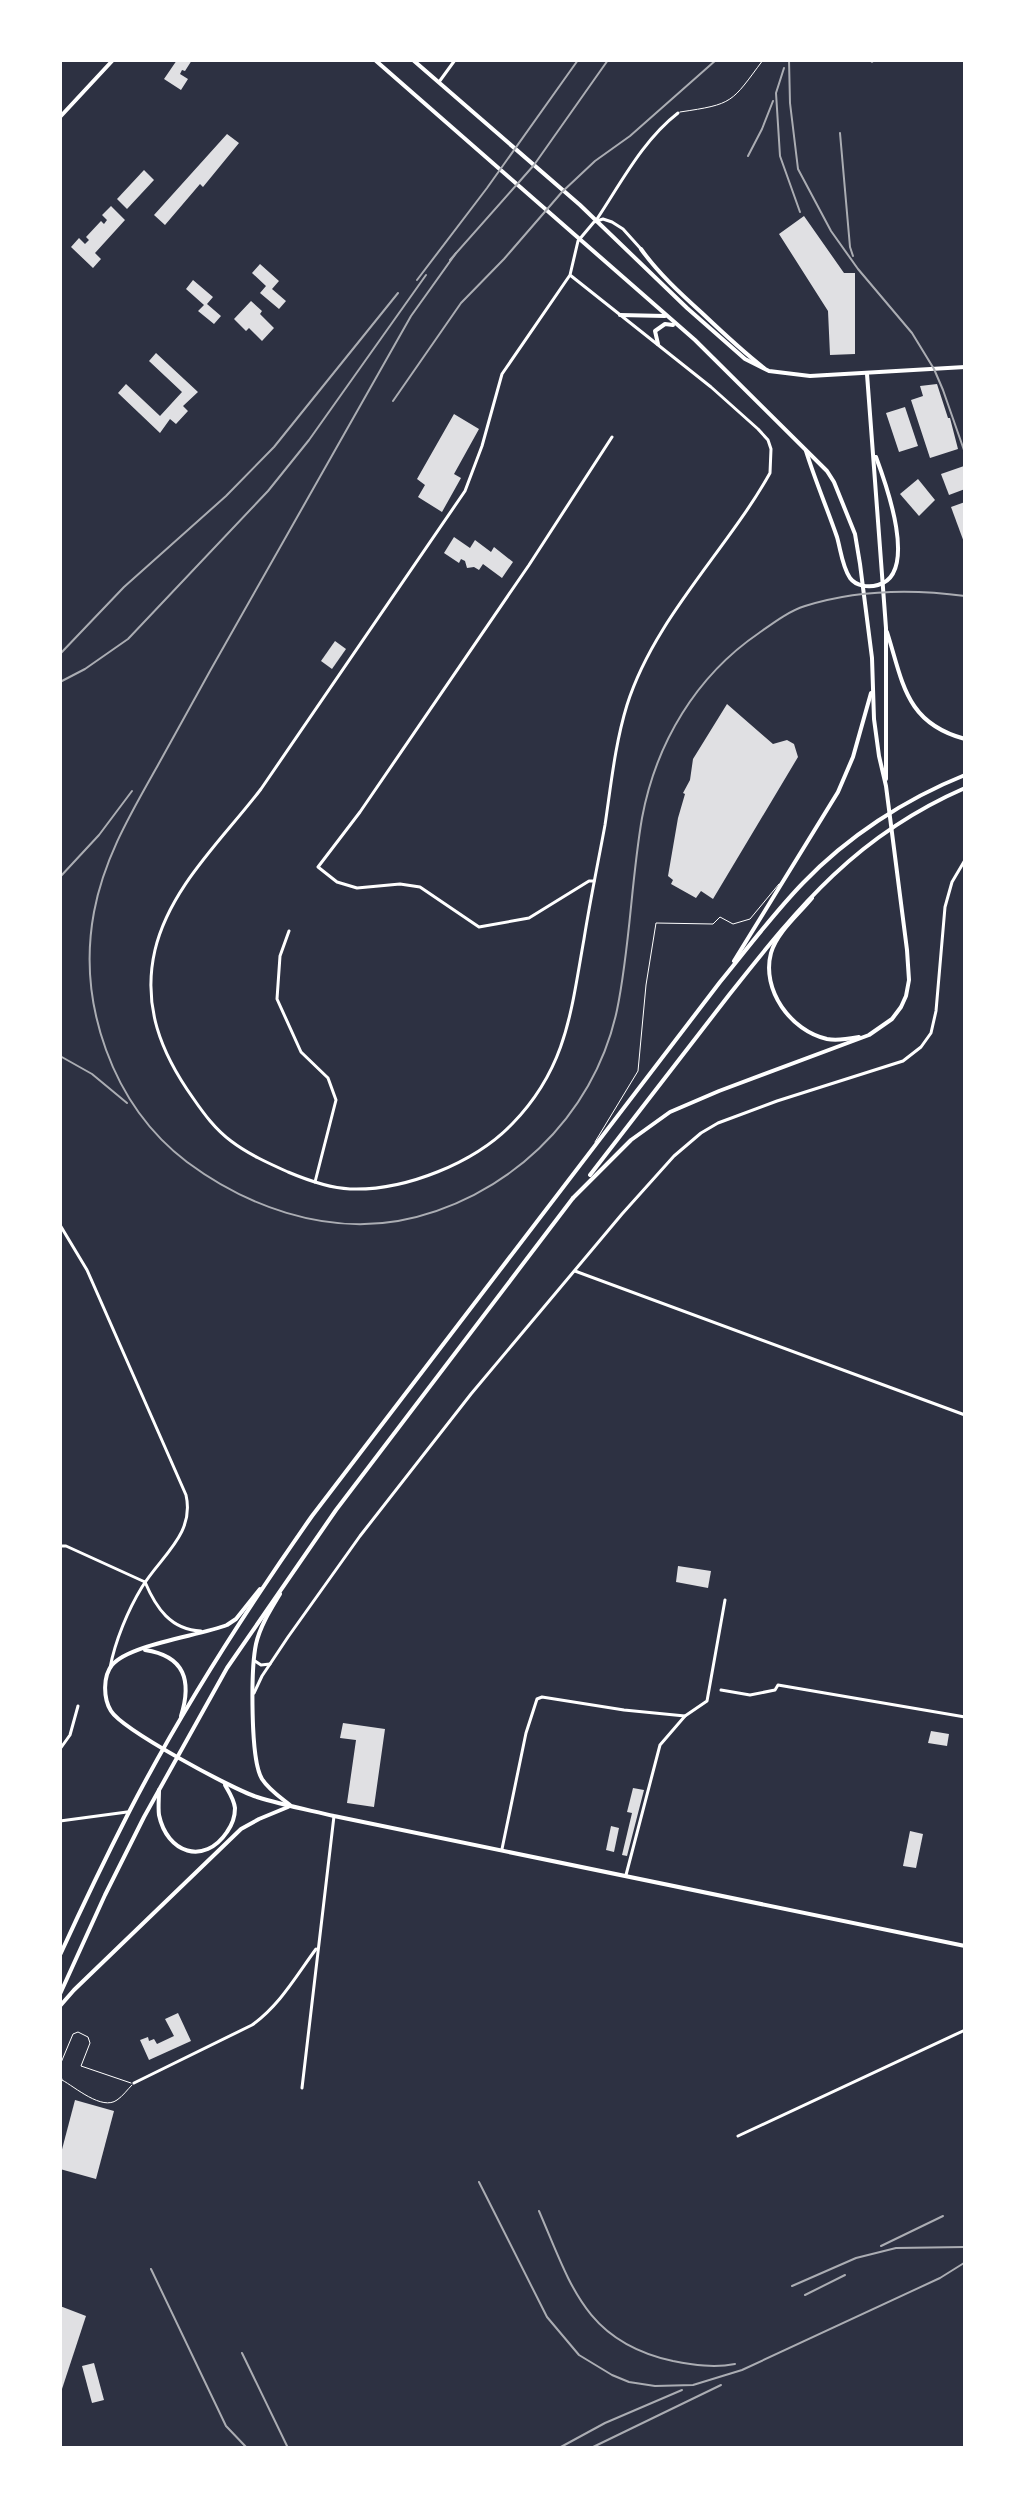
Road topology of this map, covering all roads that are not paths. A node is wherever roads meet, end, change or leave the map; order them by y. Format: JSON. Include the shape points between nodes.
{"nodes":[{"id":1,"x":375,"y":60,"type":"edge"},
{"id":2,"x":413,"y":60,"type":"edge"},
{"id":3,"x":455,"y":60,"type":"edge"},
{"id":4,"x":763,"y":60,"type":"edge"},
{"id":5,"x":111,"y":61,"type":"edge"},
{"id":6,"x":439,"y":82,"type":"dead end"},
{"id":7,"x":678,"y":113,"type":"joint"},
{"id":8,"x":60,"y":117,"type":"edge"},
{"id":9,"x":594,"y":222,"type":"junction"},
{"id":10,"x":641,"y":249,"type":"joint"},
{"id":11,"x":570,"y":275,"type":"junction"},
{"id":12,"x":620,"y":315,"type":"junction"},
{"id":13,"x":665,"y":316,"type":"junction"},
{"id":14,"x":677,"y":326,"type":"junction"},
{"id":15,"x":658,"y":344,"type":"junction"},
{"id":16,"x":965,"y":367,"type":"edge"},
{"id":17,"x":769,"y":371,"type":"junction"},
{"id":18,"x":867,"y":374,"type":"junction"},
{"id":19,"x":612,"y":437,"type":"dead end"},
{"id":20,"x":805,"y":449,"type":"junction"},
{"id":21,"x":873,"y":451,"type":"junction"},
{"id":22,"x":886,"y":628,"type":"junction"},
{"id":23,"x":873,"y":687,"type":"junction"},
{"id":24,"x":965,"y":739,"type":"edge"},
{"id":25,"x":965,"y":775,"type":"edge"},
{"id":26,"x":886,"y":786,"type":"junction"},
{"id":27,"x":965,"y":788,"type":"edge"},
{"id":28,"x":806,"y":845,"type":"junction"},
{"id":29,"x":965,"y":860,"type":"edge"},
{"id":30,"x":828,"y":879,"type":"junction"},
{"id":31,"x":594,"y":881,"type":"junction"},
{"id":32,"x":289,"y":931,"type":"dead end"},
{"id":33,"x":720,"y":982,"type":"junction"},
{"id":34,"x":869,"y":1035,"type":"junction"},
{"id":35,"x":584,"y":1161,"type":"junction"},
{"id":36,"x":315,"y":1182,"type":"junction"},
{"id":37,"x":573,"y":1198,"type":"junction"},
{"id":38,"x":60,"y":1225,"type":"edge"},
{"id":39,"x":575,"y":1271,"type":"junction"},
{"id":40,"x":965,"y":1415,"type":"edge"},
{"id":41,"x":60,"y":1546,"type":"edge"},
{"id":42,"x":294,"y":1569,"type":"junction"},
{"id":43,"x":145,"y":1582,"type":"junction"},
{"id":44,"x":264,"y":1584,"type":"junction"},
{"id":45,"x":725,"y":1600,"type":"dead end"},
{"id":46,"x":208,"y":1631,"type":"junction"},
{"id":47,"x":139,"y":1650,"type":"junction"},
{"id":48,"x":254,"y":1660,"type":"junction"},
{"id":49,"x":270,"y":1664,"type":"junction"},
{"id":50,"x":110,"y":1668,"type":"junction"},
{"id":51,"x":721,"y":1690,"type":"dead end"},
{"id":52,"x":254,"y":1693,"type":"junction"},
{"id":53,"x":78,"y":1706,"type":"dead end"},
{"id":54,"x":685,"y":1716,"type":"junction"},
{"id":55,"x":965,"y":1717,"type":"edge"},
{"id":56,"x":171,"y":1737,"type":"junction"},
{"id":57,"x":60,"y":1749,"type":"edge"},
{"id":58,"x":224,"y":1783,"type":"junction"},
{"id":59,"x":159,"y":1788,"type":"junction"},
{"id":60,"x":292,"y":1806,"type":"junction"},
{"id":61,"x":130,"y":1811,"type":"junction"},
{"id":62,"x":334,"y":1816,"type":"junction"},
{"id":63,"x":62,"y":1821,"type":"edge"},
{"id":64,"x":502,"y":1849,"type":"junction"},
{"id":65,"x":626,"y":1875,"type":"junction"},
{"id":66,"x":965,"y":1946,"type":"edge"},
{"id":67,"x":317,"y":1949,"type":"junction"},
{"id":68,"x":60,"y":1955,"type":"edge"},
{"id":69,"x":60,"y":1994,"type":"edge"},
{"id":70,"x":60,"y":2006,"type":"edge"},
{"id":71,"x":965,"y":2030,"type":"edge"},
{"id":72,"x":60,"y":2065,"type":"edge"},
{"id":73,"x":60,"y":2071,"type":"edge"},
{"id":74,"x":134,"y":2083,"type":"junction"},
{"id":75,"x":302,"y":2088,"type":"dead end"},
{"id":76,"x":738,"y":2136,"type":"dead end"}],
"edges":[{"from":1,"to":13,"type":"main road"},
{"from":2,"to":17,"type":"main road","via":[[745,359]]},
{"from":3,"to":6,"type":"street"},
{"from":4,"to":7,"type":"lane","via":[[735,98]]},
{"from":5,"to":8,"type":"main road"},
{"from":7,"to":9,"type":"street","via":[[660,127]]},
{"from":9,"to":10,"type":"street","via":[[603,219],[623,229]]},
{"from":9,"to":11,"type":"street","via":[[578,241]]},
{"from":10,"to":17,"type":"main road","via":[[686,299]]},
{"from":11,"to":12,"type":"street"},
{"from":11,"to":36,"type":"street","via":[[502,374],[473,474],[456,507],[261,789],[186,884],[156,947],[153,1018],[182,1084],[230,1140],[263,1161]]},
{"from":12,"to":13,"type":"main road"},
{"from":12,"to":15,"type":"street"},
{"from":13,"to":14,"type":"main road"},
{"from":14,"to":15,"type":"main road","via":[[659,327]]},
{"from":14,"to":20,"type":"main road"},
{"from":15,"to":31,"type":"street","via":[[763,434],[772,467],[638,677],[616,755]]},
{"from":16,"to":18,"type":"main road"},
{"from":17,"to":18,"type":"main road"},
{"from":18,"to":21,"type":"main road"},
{"from":19,"to":31,"type":"street","via":[[318,867],[337,882],[357,888],[420,887],[479,927],[529,918]]},
{"from":20,"to":21,"type":"main road","via":[[850,579],[868,586],[893,577],[898,560],[890,504]]},
{"from":20,"to":23,"type":"main road","via":[[827,471],[855,534]]},
{"from":21,"to":22,"type":"main road"},
{"from":22,"to":24,"type":"main road","via":[[901,684],[913,703],[927,721]]},
{"from":22,"to":26,"type":"main road"},
{"from":23,"to":26,"type":"main road"},
{"from":23,"to":28,"type":"main road","via":[[849,770]]},
{"from":25,"to":33,"type":"main road","via":[[843,847],[778,910]]},
{"from":26,"to":34,"type":"main road","via":[[908,987],[892,1019]]},
{"from":27,"to":30,"type":"main road","via":[[924,807]]},
{"from":28,"to":33,"type":"main road"},
{"from":28,"to":35,"type":"lane","via":[[750,919],[656,923],[638,1071]]},
{"from":29,"to":39,"type":"street","via":[[945,907],[936,1011],[921,1047],[903,1061],[739,1115],[701,1133],[666,1165]]},
{"from":30,"to":34,"type":"main road","via":[[774,944],[771,985],[803,1029],[836,1040]]},
{"from":30,"to":37,"type":"main road","via":[[770,943]]},
{"from":31,"to":36,"type":"street","via":[[568,1028],[548,1080],[511,1125],[475,1152],[406,1182],[347,1189]]},
{"from":32,"to":36,"type":"street","via":[[280,956],[277,999],[301,1052],[328,1078],[336,1100]]},
{"from":33,"to":35,"type":"main road"},
{"from":34,"to":37,"type":"main road","via":[[670,1112],[631,1140]]},
{"from":35,"to":44,"type":"main road"},
{"from":37,"to":42,"type":"main road"},
{"from":38,"to":43,"type":"street","via":[[87,1270],[186,1495],[185,1528]]},
{"from":39,"to":40,"type":"street"},
{"from":39,"to":49,"type":"street","via":[[360,1536]]},
{"from":41,"to":43,"type":"street"},
{"from":42,"to":48,"type":"main road","via":[[263,1624]]},
{"from":42,"to":59,"type":"main road","via":[[227,1668]]},
{"from":43,"to":46,"type":"street","via":[[172,1623]]},
{"from":43,"to":50,"type":"street"},
{"from":44,"to":46,"type":"main road","via":[[236,1619]]},
{"from":44,"to":56,"type":"main road"},
{"from":45,"to":54,"type":"street","via":[[707,1701]]},
{"from":46,"to":47,"type":"main road"},
{"from":47,"to":50,"type":"main road","via":[[123,1655]]},
{"from":47,"to":56,"type":"main road","via":[[168,1656],[184,1674],[184,1705]]},
{"from":48,"to":49,"type":"street"},
{"from":48,"to":52,"type":"main road"},
{"from":49,"to":52,"type":"street"},
{"from":50,"to":58,"type":"main road","via":[[105,1684],[116,1717]]},
{"from":51,"to":55,"type":"street","via":[[750,1695],[778,1685]]},
{"from":52,"to":60,"type":"main road","via":[[256,1766],[269,1788]]},
{"from":53,"to":57,"type":"street"},
{"from":54,"to":64,"type":"street","via":[[537,1699]]},
{"from":54,"to":65,"type":"street","via":[[660,1745]]},
{"from":56,"to":61,"type":"main road"},
{"from":58,"to":59,"type":"main road","via":[[235,1806],[233,1819],[221,1840],[197,1852],[178,1846],[167,1835],[159,1814]]},
{"from":58,"to":60,"type":"main road"},
{"from":59,"to":69,"type":"main road"},
{"from":60,"to":62,"type":"main road"},
{"from":60,"to":70,"type":"main road","via":[[241,1829]]},
{"from":61,"to":63,"type":"street"},
{"from":61,"to":68,"type":"main road"},
{"from":62,"to":64,"type":"main road"},
{"from":62,"to":67,"type":"street"},
{"from":64,"to":65,"type":"main road"},
{"from":65,"to":66,"type":"main road"},
{"from":67,"to":74,"type":"street","via":[[266,2015]]},
{"from":67,"to":75,"type":"street"},
{"from":71,"to":76,"type":"street"},
{"from":72,"to":74,"type":"lane","via":[[78,2032],[90,2043],[81,2066]]},
{"from":73,"to":74,"type":"lane","via":[[62,2080],[83,2095],[108,2103]]}]}
